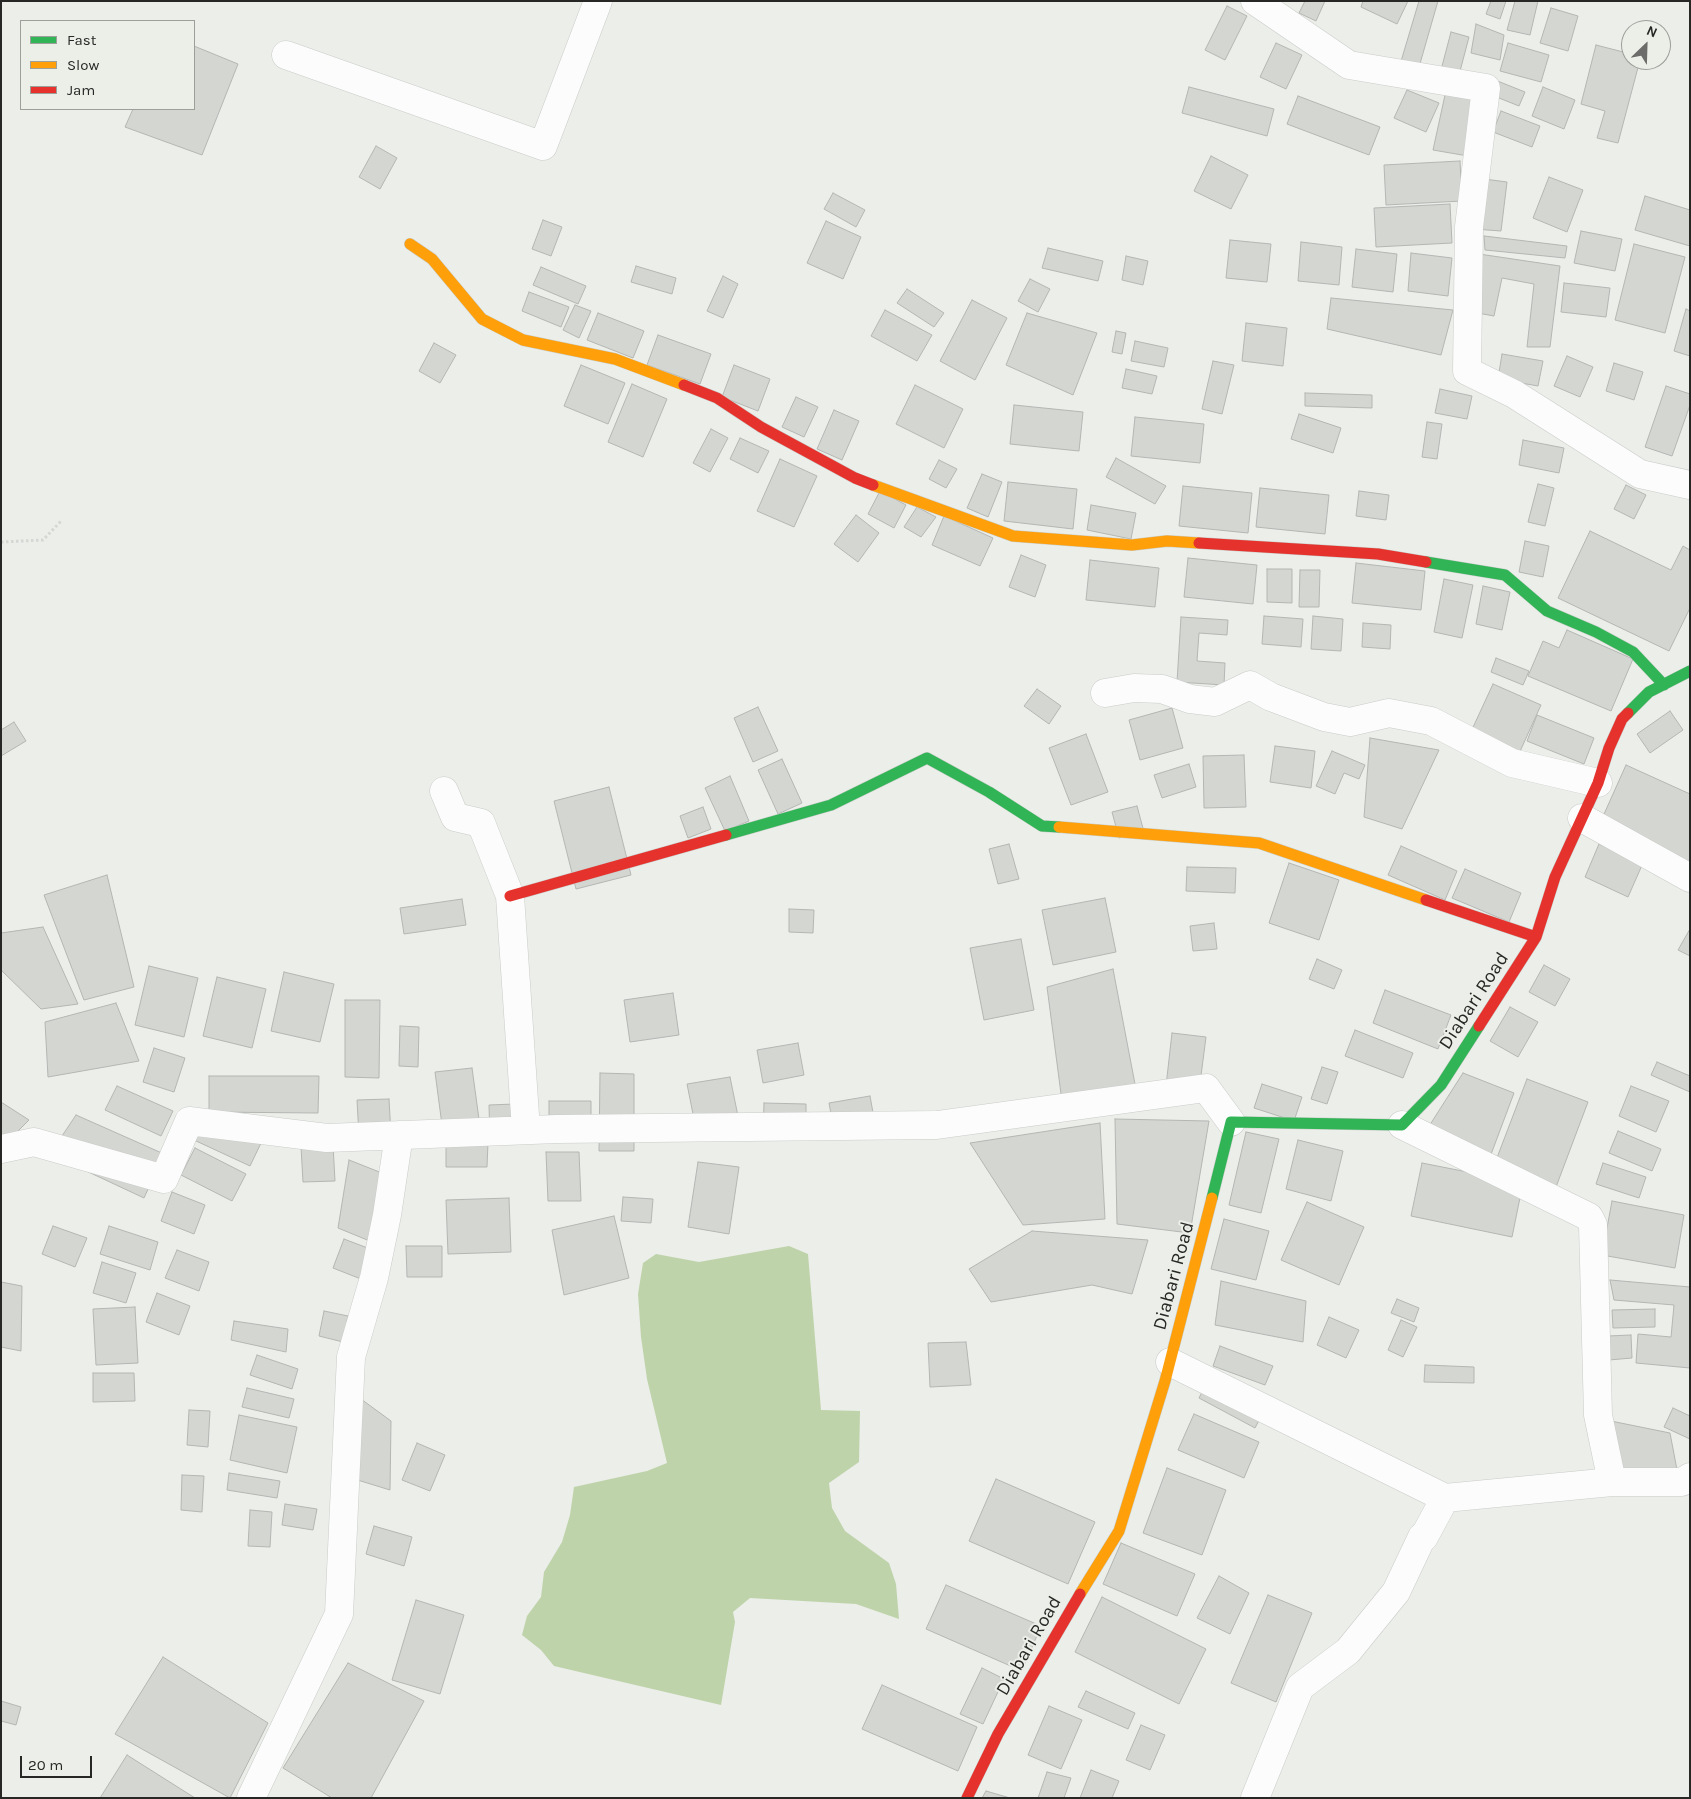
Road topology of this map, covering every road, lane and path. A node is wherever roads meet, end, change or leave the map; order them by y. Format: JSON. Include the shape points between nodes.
{"nodes":[{"id":1,"x":598,"y":1,"type":"edge"},
{"id":2,"x":1255,"y":1,"type":"edge"},
{"id":3,"x":286,"y":55,"type":"dead end"},
{"id":4,"x":410,"y":244,"type":"dead end"},
{"id":5,"x":1690,"y":485,"type":"edge"},
{"id":6,"x":62,"y":520,"type":"dead end"},
{"id":7,"x":1,"y":542,"type":"edge"},
{"id":8,"x":1690,"y":671,"type":"edge"},
{"id":9,"x":1664,"y":685,"type":"junction"},
{"id":10,"x":1105,"y":693,"type":"dead end"},
{"id":11,"x":1598,"y":783,"type":"junction"},
{"id":12,"x":444,"y":791,"type":"dead end"},
{"id":13,"x":1582,"y":818,"type":"junction"},
{"id":14,"x":1690,"y":878,"type":"edge"},
{"id":15,"x":510,"y":896,"type":"junction"},
{"id":16,"x":1536,"y":936,"type":"junction"},
{"id":17,"x":1231,"y":1122,"type":"junction"},
{"id":18,"x":1402,"y":1125,"type":"junction"},
{"id":19,"x":526,"y":1130,"type":"junction"},
{"id":20,"x":398,"y":1135,"type":"junction"},
{"id":21,"x":1,"y":1149,"type":"edge"},
{"id":22,"x":1170,"y":1362,"type":"junction"},
{"id":23,"x":1690,"y":1477,"type":"edge"},
{"id":24,"x":1612,"y":1482,"type":"junction"},
{"id":25,"x":1445,"y":1498,"type":"junction"},
{"id":26,"x":251,"y":1798,"type":"edge"},
{"id":27,"x":967,"y":1798,"type":"edge"},
{"id":28,"x":1255,"y":1798,"type":"edge"}],
"edges":[{"from":1,"to":3,"type":"street","via":[[543,146]]},
{"from":2,"to":5,"type":"street","via":[[1349,65],[1486,88],[1470,228],[1467,371],[1514,394],[1640,474]]},
{"from":4,"to":9,"type":"street","via":[[432,259],[482,319],[523,340],[616,359],[717,398],[761,427],[855,478],[1013,536],[1132,544],[1167,541],[1378,554],[1505,574],[1547,611],[1633,652]]},
{"from":6,"to":7,"type":"path","via":[[43,540]]},
{"from":8,"to":9,"type":"street","name":"Diabari Road"},
{"from":9,"to":11,"type":"street","name":"Diabari Road","via":[[1649,692],[1622,719]]},
{"from":10,"to":11,"type":"street","via":[[1134,688],[1162,690],[1190,699],[1215,702],[1250,685],[1271,697],[1333,719],[1350,722],[1389,713],[1431,722],[1512,763]]},
{"from":11,"to":13,"type":"street","name":"Diabari Road"},
{"from":12,"to":15,"type":"street","via":[[456,817],[481,823]]},
{"from":13,"to":14,"type":"street"},
{"from":13,"to":16,"type":"street","name":"Diabari Road","via":[[1555,877]]},
{"from":15,"to":16,"type":"street","via":[[831,805],[927,758],[1042,826],[1259,843]]},
{"from":15,"to":19,"type":"street"},
{"from":16,"to":18,"type":"street","name":"Diabari Road","via":[[1441,1085]]},
{"from":17,"to":18,"type":"street"},
{"from":17,"to":19,"type":"street","via":[[1206,1088],[936,1125]]},
{"from":17,"to":22,"type":"street","name":"Diabari Road"},
{"from":18,"to":24,"type":"street","via":[[1590,1217],[1593,1226],[1598,1415]]},
{"from":19,"to":20,"type":"street"},
{"from":20,"to":21,"type":"street","via":[[327,1138],[189,1121],[164,1178],[34,1142]]},
{"from":20,"to":26,"type":"street","via":[[374,1278],[351,1357],[339,1614]]},
{"from":22,"to":25,"type":"street"},
{"from":22,"to":27,"type":"street","name":"Diabari Road","via":[[1120,1532],[1059,1627],[998,1734]]},
{"from":23,"to":24,"type":"street","via":[[1682,1482]]},
{"from":24,"to":25,"type":"street"},
{"from":25,"to":28,"type":"street","via":[[1396,1592],[1348,1651],[1300,1687]]}]}
